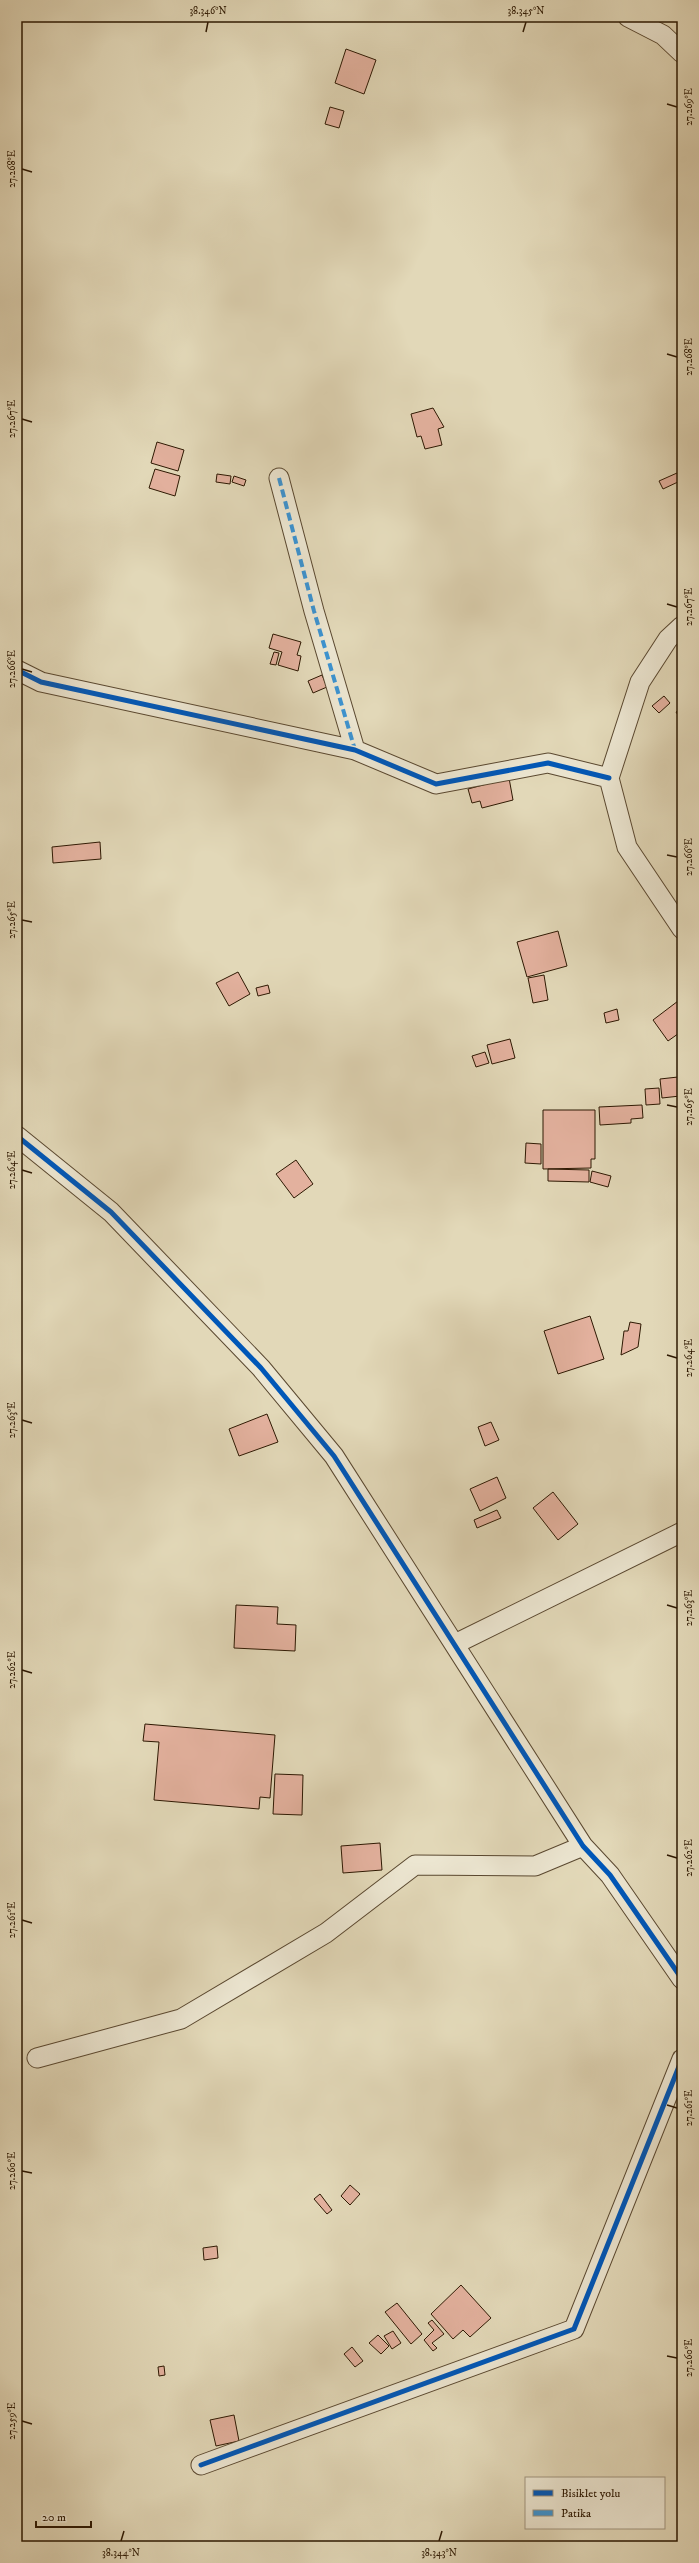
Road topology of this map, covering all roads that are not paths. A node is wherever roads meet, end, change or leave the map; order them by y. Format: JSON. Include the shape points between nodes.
{"nodes":[{"id":1,"x":628,"y":17,"type":"edge"},
{"id":2,"x":682,"y":53,"type":"edge"},
{"id":3,"x":280,"y":478,"type":"dead end"},
{"id":4,"x":682,"y":626,"type":"edge"},
{"id":5,"x":17,"y":670,"type":"edge"},
{"id":6,"x":355,"y":750,"type":"junction"},
{"id":7,"x":609,"y":778,"type":"junction"},
{"id":8,"x":682,"y":929,"type":"edge"},
{"id":9,"x":17,"y":1136,"type":"edge"},
{"id":10,"x":682,"y":1532,"type":"edge"},
{"id":11,"x":455,"y":1644,"type":"junction"},
{"id":12,"x":583,"y":1846,"type":"junction"},
{"id":13,"x":682,"y":1979,"type":"edge"},
{"id":14,"x":37,"y":2058,"type":"dead end"},
{"id":15,"x":682,"y":2059,"type":"edge"},
{"id":16,"x":202,"y":2465,"type":"dead end"}],
"edges":[{"from":1,"to":2,"type":"street","via":[[662,35]]},
{"from":3,"to":6,"type":"street","via":[[314,611]]},
{"from":4,"to":7,"type":"street","via":[[668,639],[640,682]]},
{"from":5,"to":6,"type":"street","via":[[41,682]]},
{"from":6,"to":7,"type":"street","via":[[436,784],[548,763]]},
{"from":7,"to":8,"type":"street","via":[[627,847]]},
{"from":9,"to":11,"type":"street","via":[[110,1212],[261,1368],[334,1456]]},
{"from":10,"to":11,"type":"street"},
{"from":11,"to":12,"type":"street"},
{"from":12,"to":13,"type":"street","via":[[610,1875]]},
{"from":12,"to":14,"type":"street","via":[[534,1866],[415,1865],[326,1933],[181,2019]]},
{"from":15,"to":16,"type":"street","via":[[574,2329]]}]}
